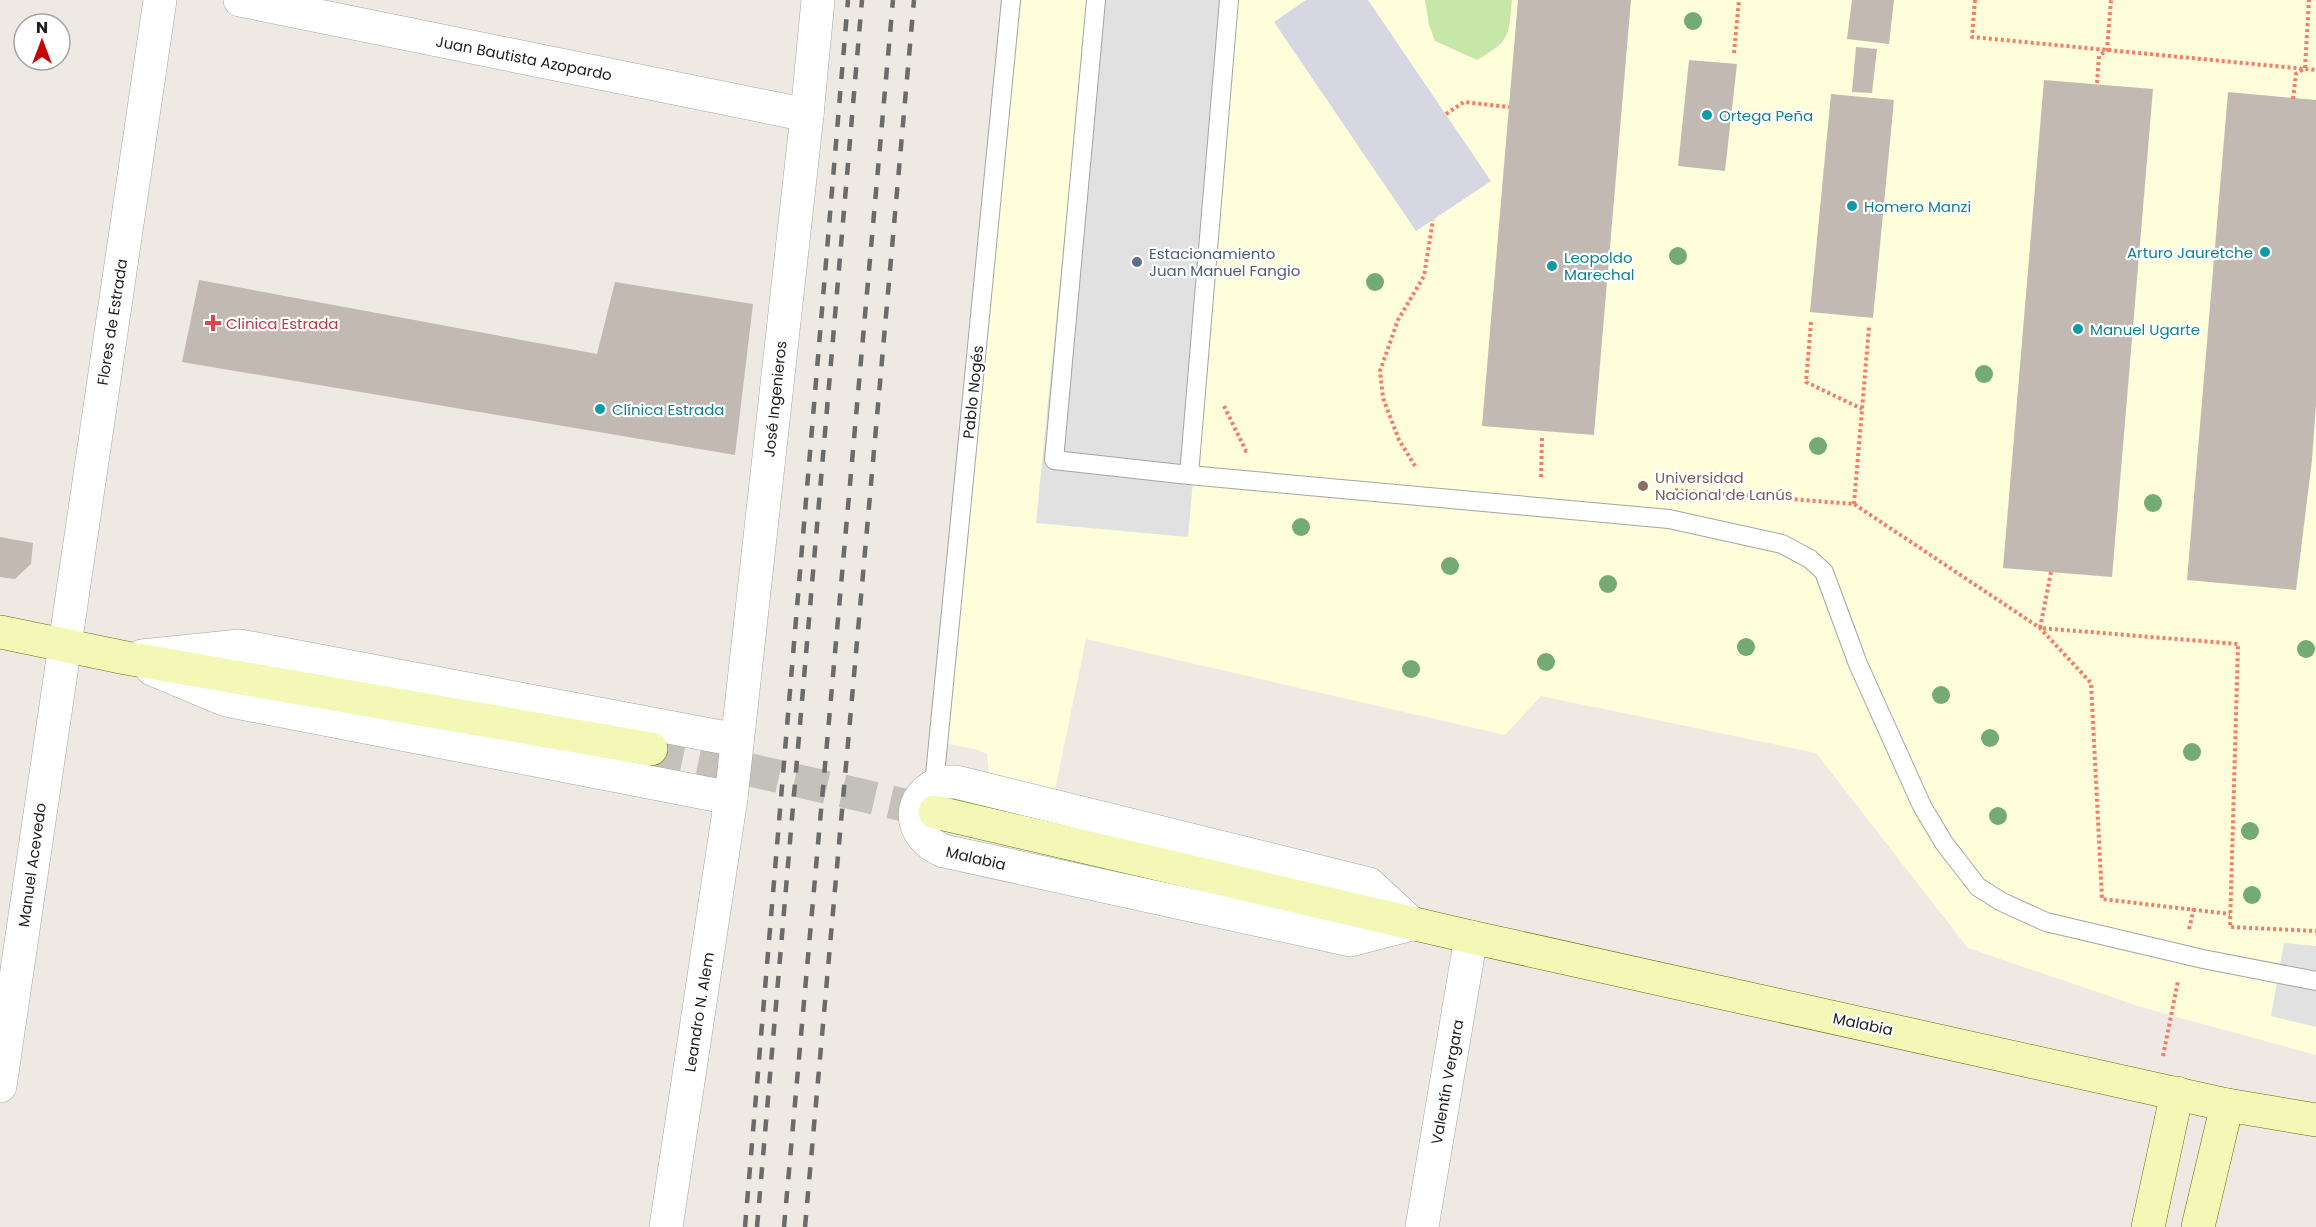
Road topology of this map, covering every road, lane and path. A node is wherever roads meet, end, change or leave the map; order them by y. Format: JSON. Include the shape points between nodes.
{"nodes":[{"id":1,"x":160,"y":0,"type":"edge"},
{"id":2,"x":240,"y":0,"type":"edge"},
{"id":3,"x":818,"y":0,"type":"edge"},
{"id":4,"x":1011,"y":0,"type":"edge"},
{"id":5,"x":1096,"y":0,"type":"edge"},
{"id":6,"x":1229,"y":0,"type":"edge"},
{"id":7,"x":1739,"y":0,"type":"edge"},
{"id":8,"x":1975,"y":0,"type":"edge"},
{"id":9,"x":2111,"y":0,"type":"edge"},
{"id":10,"x":2309,"y":0,"type":"edge"},
{"id":11,"x":2107,"y":50,"type":"junction"},
{"id":12,"x":1734,"y":53,"type":"dead end"},
{"id":13,"x":2305,"y":68,"type":"junction"},
{"id":14,"x":2316,"y":70,"type":"edge"},
{"id":15,"x":2097,"y":83,"type":"dead end"},
{"id":16,"x":2294,"y":99,"type":"dead end"},
{"id":17,"x":1509,"y":106,"type":"dead end"},
{"id":18,"x":1446,"y":114,"type":"dead end"},
{"id":19,"x":807,"y":116,"type":"junction"},
{"id":20,"x":1433,"y":220,"type":"dead end"},
{"id":21,"x":1811,"y":322,"type":"dead end"},
{"id":22,"x":1869,"y":327,"type":"dead end"},
{"id":23,"x":1199,"y":358,"type":"junction"},
{"id":24,"x":1862,"y":409,"type":"junction"},
{"id":25,"x":1542,"y":437,"type":"dead end"},
{"id":26,"x":1257,"y":452,"type":"dead end"},
{"id":27,"x":1403,"y":465,"type":"dead end"},
{"id":28,"x":1415,"y":466,"type":"junction"},
{"id":29,"x":1426,"y":467,"type":"dead end"},
{"id":30,"x":1189,"y":475,"type":"junction"},
{"id":31,"x":1530,"y":476,"type":"dead end"},
{"id":32,"x":1541,"y":477,"type":"junction"},
{"id":33,"x":1552,"y":478,"type":"dead end"},
{"id":34,"x":1667,"y":489,"type":"dead end"},
{"id":35,"x":1854,"y":504,"type":"junction"},
{"id":36,"x":2052,"y":572,"type":"dead end"},
{"id":37,"x":2040,"y":628,"type":"junction"},
{"id":38,"x":0,"y":632,"type":"edge"},
{"id":39,"x":64,"y":644,"type":"junction"},
{"id":40,"x":126,"y":658,"type":"junction"},
{"id":41,"x":737,"y":740,"type":"junction"},
{"id":42,"x":651,"y":749,"type":"tunnel mouth"},
{"id":43,"x":731,"y":798,"type":"junction"},
{"id":44,"x":934,"y":798,"type":"joint"},
{"id":45,"x":2194,"y":908,"type":"junction"},
{"id":46,"x":2230,"y":914,"type":"junction"},
{"id":47,"x":2316,"y":931,"type":"edge"},
{"id":48,"x":1471,"y":937,"type":"junction"},
{"id":49,"x":2184,"y":954,"type":"junction"},
{"id":50,"x":2316,"y":981,"type":"edge"},
{"id":51,"x":0,"y":1086,"type":"edge"},
{"id":52,"x":2167,"y":1091,"type":"junction"},
{"id":53,"x":2227,"y":1105,"type":"junction"},
{"id":54,"x":2316,"y":1120,"type":"edge"},
{"id":55,"x":666,"y":1227,"type":"edge"},
{"id":56,"x":1422,"y":1227,"type":"edge"},
{"id":57,"x":2148,"y":1227,"type":"edge"},
{"id":58,"x":2198,"y":1227,"type":"edge"}],
"edges":[{"from":1,"to":39,"type":"street","name":"Flores de Estrada"},
{"from":2,"to":19,"type":"street","name":"Juan Bautista Azopardo"},
{"from":3,"to":19,"type":"street","name":"José Ingenieros"},
{"from":4,"to":44,"type":"lane","name":"Pablo Nogés"},
{"from":5,"to":30,"type":"lane","via":[[1054,460]]},
{"from":6,"to":23,"type":"lane"},
{"from":7,"to":12,"type":"path"},
{"from":8,"to":11,"type":"path","via":[[1972,37]]},
{"from":9,"to":11,"type":"path"},
{"from":10,"to":13,"type":"path"},
{"from":11,"to":13,"type":"path"},
{"from":11,"to":15,"type":"path","via":[[2098,56]]},
{"from":13,"to":14,"type":"path"},
{"from":13,"to":16,"type":"path","via":[[2296,74]]},
{"from":17,"to":18,"type":"path","via":[[1464,102]]},
{"from":19,"to":41,"type":"street","name":"José Ingenieros"},
{"from":20,"to":28,"type":"path","via":[[1424,276],[1398,320],[1380,371],[1383,399],[1399,440]]},
{"from":21,"to":24,"type":"path","via":[[1806,382]]},
{"from":22,"to":24,"type":"path"},
{"from":23,"to":26,"type":"path","via":[[1246,451]]},
{"from":23,"to":30,"type":"lane"},
{"from":24,"to":35,"type":"path"},
{"from":25,"to":32,"type":"path"},
{"from":27,"to":28,"type":"path"},
{"from":28,"to":29,"type":"path"},
{"from":30,"to":49,"type":"lane","via":[[1669,519],[1782,544],[1810,559],[1824,572],[1858,664],[1922,806],[1978,887],[2046,922]]},
{"from":31,"to":32,"type":"path"},
{"from":32,"to":33,"type":"path"},
{"from":34,"to":35,"type":"path"},
{"from":35,"to":37,"type":"path"},
{"from":36,"to":37,"type":"path"},
{"from":37,"to":45,"type":"path","via":[[2091,683],[2102,899]]},
{"from":37,"to":46,"type":"path","via":[[2238,644]]},
{"from":38,"to":39,"type":"main road"},
{"from":39,"to":40,"type":"main road"},
{"from":39,"to":51,"type":"street","name":"Manuel Acevedo"},
{"from":40,"to":41,"type":"street","via":[[240,646]]},
{"from":40,"to":42,"type":"main road"},
{"from":40,"to":43,"type":"street","via":[[226,700]]},
{"from":41,"to":43,"type":"street","name":"José Ingenieros"},
{"from":43,"to":55,"type":"street","name":"Leandro N. Alem"},
{"from":44,"to":48,"type":"main road","name":"Malabia"},
{"from":45,"to":46,"type":"path"},
{"from":45,"to":49,"type":"path"},
{"from":46,"to":47,"type":"path","via":[[2230,927]]},
{"from":48,"to":52,"type":"main road","name":"Malabia"},
{"from":48,"to":56,"type":"street","name":"Valentín Vergara"},
{"from":49,"to":50,"type":"lane"},
{"from":49,"to":52,"type":"path"},
{"from":52,"to":53,"type":"main road","name":"Malabia"},
{"from":52,"to":57,"type":"main road"},
{"from":53,"to":54,"type":"main road","name":"Malabia"},
{"from":53,"to":58,"type":"main road"}]}
